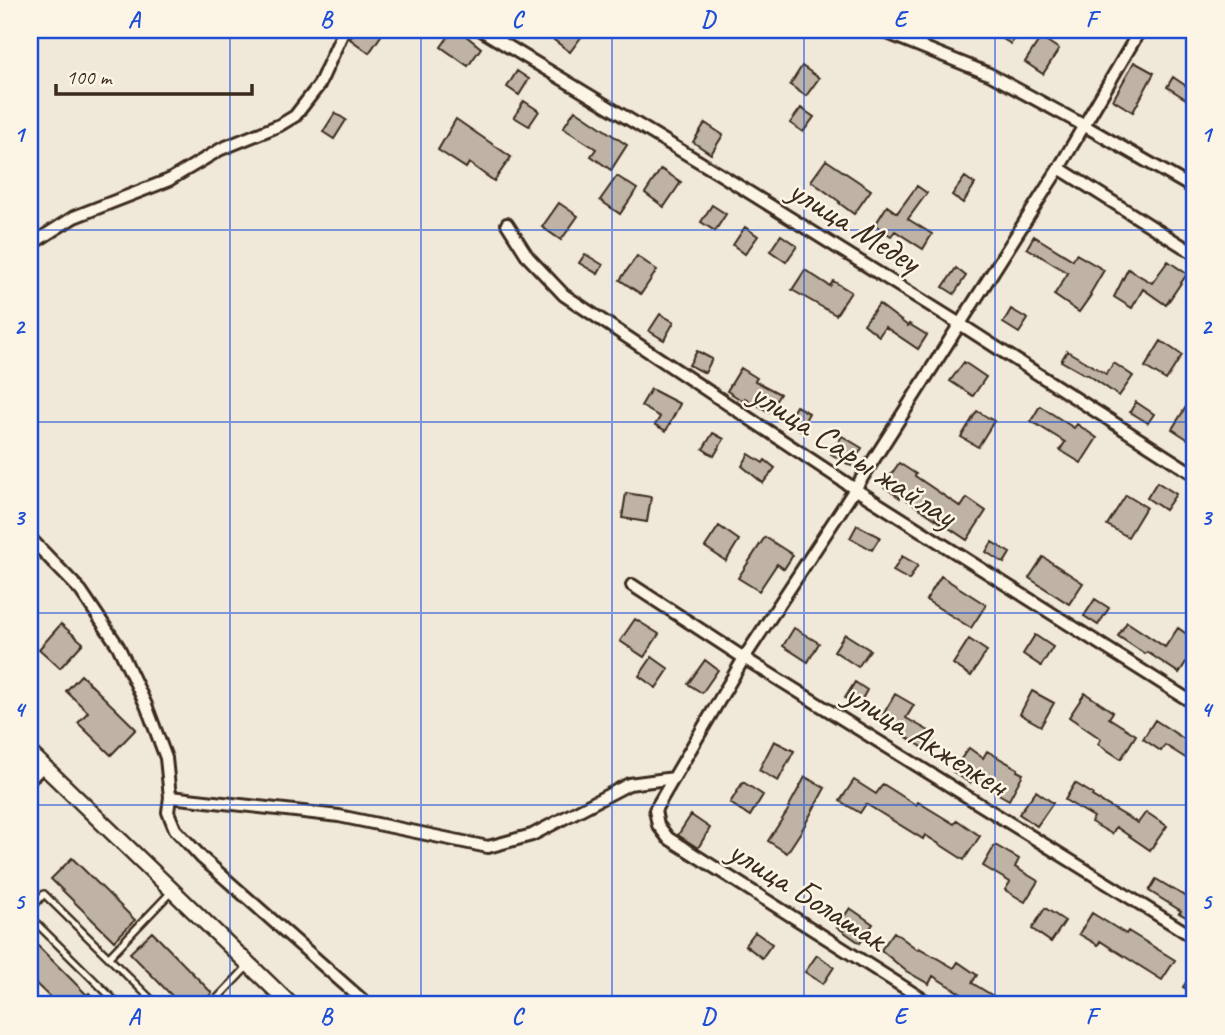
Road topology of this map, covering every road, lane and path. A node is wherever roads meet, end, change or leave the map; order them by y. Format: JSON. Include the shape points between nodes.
{"nodes":[{"id":1,"x":344,"y":30,"type":"edge"},
{"id":2,"x":481,"y":30,"type":"edge"},
{"id":3,"x":880,"y":30,"type":"edge"},
{"id":4,"x":1140,"y":30,"type":"edge"},
{"id":5,"x":1085,"y":126,"type":"junction"},
{"id":6,"x":1059,"y":168,"type":"junction"},
{"id":7,"x":1195,"y":189,"type":"edge"},
{"id":8,"x":507,"y":224,"type":"dead end"},
{"id":9,"x":30,"y":245,"type":"edge"},
{"id":10,"x":1195,"y":254,"type":"edge"},
{"id":11,"x":960,"y":324,"type":"junction"},
{"id":12,"x":1195,"y":475,"type":"edge"},
{"id":13,"x":855,"y":489,"type":"junction"},
{"id":14,"x":30,"y":538,"type":"edge"},
{"id":15,"x":632,"y":584,"type":"dead end"},
{"id":16,"x":744,"y":658,"type":"junction"},
{"id":17,"x":1195,"y":704,"type":"edge"},
{"id":18,"x":30,"y":753,"type":"edge"},
{"id":19,"x":43,"y":766,"type":"junction"},
{"id":20,"x":674,"y":778,"type":"junction"},
{"id":21,"x":30,"y":779,"type":"edge"},
{"id":22,"x":170,"y":797,"type":"junction"},
{"id":23,"x":172,"y":890,"type":"junction"},
{"id":24,"x":30,"y":910,"type":"edge"},
{"id":25,"x":30,"y":916,"type":"edge"},
{"id":26,"x":1195,"y":938,"type":"edge"},
{"id":27,"x":108,"y":957,"type":"junction"},
{"id":28,"x":249,"y":965,"type":"junction"},
{"id":29,"x":119,"y":1005,"type":"edge"},
{"id":30,"x":157,"y":1005,"type":"edge"},
{"id":31,"x":211,"y":1005,"type":"edge"},
{"id":32,"x":291,"y":1005,"type":"edge"},
{"id":33,"x":368,"y":1005,"type":"edge"},
{"id":34,"x":932,"y":1005,"type":"edge"}],
"edges":[{"from":1,"to":9,"type":"street","via":[[319,85],[295,116],[221,149],[169,180],[74,216]]},
{"from":2,"to":11,"type":"street","name":"улица Медеу"},
{"from":3,"to":5,"type":"street","via":[[989,74]]},
{"from":4,"to":5,"type":"street"},
{"from":5,"to":6,"type":"street"},
{"from":5,"to":7,"type":"street"},
{"from":6,"to":10,"type":"street"},
{"from":6,"to":11,"type":"street"},
{"from":8,"to":13,"type":"street","name":"улица Сары жайлау","via":[[528,257],[564,295]]},
{"from":11,"to":12,"type":"street","name":"улица Медеу"},
{"from":11,"to":13,"type":"street"},
{"from":13,"to":16,"type":"street"},
{"from":13,"to":17,"type":"street","name":"улица Сары жайлау"},
{"from":14,"to":22,"type":"street","via":[[82,591],[118,646],[166,758]]},
{"from":15,"to":16,"type":"street","name":"улица Акжелкен"},
{"from":16,"to":20,"type":"street"},
{"from":16,"to":26,"type":"street","name":"улица Акжелкен"},
{"from":18,"to":19,"type":"street"},
{"from":19,"to":21,"type":"street"},
{"from":19,"to":23,"type":"street"},
{"from":20,"to":22,"type":"street","via":[[629,784],[532,835],[488,847],[339,816]]},
{"from":20,"to":34,"type":"street","name":"улица Болашак","via":[[655,810],[658,825],[668,838]]},
{"from":22,"to":33,"type":"street","via":[[168,812],[175,829],[202,858]]},
{"from":23,"to":27,"type":"lane"},
{"from":23,"to":28,"type":"street"},
{"from":24,"to":27,"type":"lane","via":[[44,894]]},
{"from":25,"to":29,"type":"lane"},
{"from":27,"to":30,"type":"lane"},
{"from":28,"to":31,"type":"lane"},
{"from":28,"to":32,"type":"street"}]}
